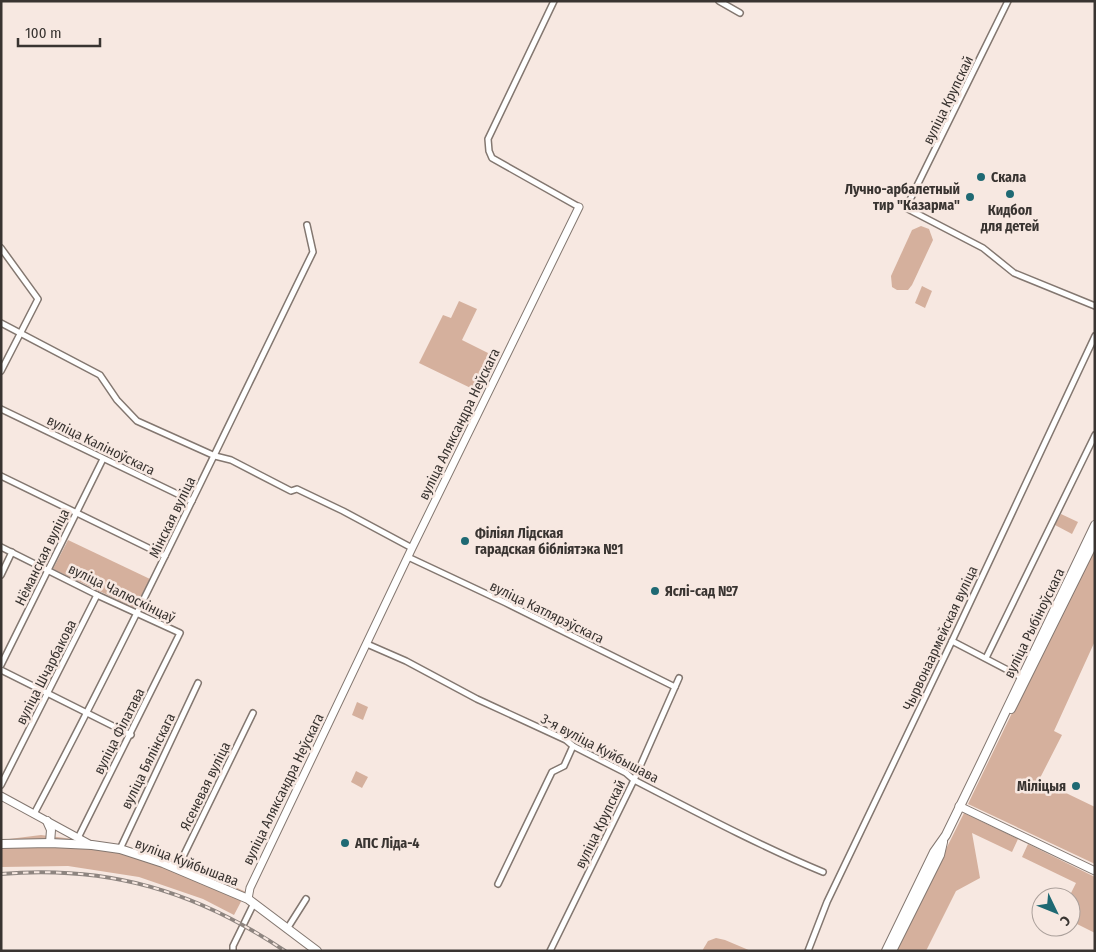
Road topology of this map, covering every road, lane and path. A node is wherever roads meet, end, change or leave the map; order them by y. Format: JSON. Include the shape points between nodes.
{"nodes":[{"id":1,"x":554,"y":1,"type":"edge"},
{"id":2,"x":718,"y":1,"type":"edge"},
{"id":3,"x":1008,"y":1,"type":"edge"},
{"id":4,"x":740,"y":13,"type":"dead end"},
{"id":5,"x":580,"y":207,"type":"joint"},
{"id":6,"x":307,"y":225,"type":"dead end"},
{"id":7,"x":1,"y":248,"type":"edge"},
{"id":8,"x":1095,"y":306,"type":"edge"},
{"id":9,"x":1,"y":323,"type":"edge"},
{"id":10,"x":21,"y":333,"type":"junction"},
{"id":11,"x":1095,"y":336,"type":"edge"},
{"id":12,"x":1,"y":371,"type":"edge"},
{"id":13,"x":1,"y":408,"type":"edge"},
{"id":14,"x":1095,"y":435,"type":"edge"},
{"id":15,"x":215,"y":456,"type":"junction"},
{"id":16,"x":103,"y":458,"type":"junction"},
{"id":17,"x":1,"y":476,"type":"edge"},
{"id":18,"x":192,"y":501,"type":"junction"},
{"id":19,"x":76,"y":512,"type":"junction"},
{"id":20,"x":1095,"y":525,"type":"edge"},
{"id":21,"x":1095,"y":540,"type":"edge"},
{"id":22,"x":1,"y":547,"type":"edge"},
{"id":23,"x":412,"y":548,"type":"junction"},
{"id":24,"x":12,"y":552,"type":"junction"},
{"id":25,"x":165,"y":556,"type":"junction"},
{"id":26,"x":408,"y":557,"type":"junction"},
{"id":27,"x":48,"y":570,"type":"junction"},
{"id":28,"x":1,"y":575,"type":"edge"},
{"id":29,"x":97,"y":595,"type":"junction"},
{"id":30,"x":137,"y":613,"type":"junction"},
{"id":31,"x":180,"y":633,"type":"joint"},
{"id":32,"x":952,"y":641,"type":"junction"},
{"id":33,"x":367,"y":644,"type":"junction"},
{"id":34,"x":986,"y":658,"type":"junction"},
{"id":35,"x":1,"y":665,"type":"edge"},
{"id":36,"x":1,"y":670,"type":"edge"},
{"id":37,"x":1021,"y":677,"type":"junction"},
{"id":38,"x":679,"y":678,"type":"dead end"},
{"id":39,"x":198,"y":683,"type":"dead end"},
{"id":40,"x":675,"y":687,"type":"junction"},
{"id":41,"x":48,"y":694,"type":"junction"},
{"id":42,"x":252,"y":713,"type":"dead end"},
{"id":43,"x":87,"y":714,"type":"junction"},
{"id":44,"x":996,"y":731,"type":"junction"},
{"id":45,"x":131,"y":734,"type":"junction"},
{"id":46,"x":573,"y":746,"type":"junction"},
{"id":47,"x":634,"y":780,"type":"junction"},
{"id":48,"x":1,"y":785,"type":"edge"},
{"id":49,"x":1,"y":796,"type":"edge"},
{"id":50,"x":959,"y":806,"type":"junction"},
{"id":51,"x":34,"y":814,"type":"junction"},
{"id":52,"x":47,"y":821,"type":"junction"},
{"id":53,"x":946,"y":835,"type":"junction"},
{"id":54,"x":78,"y":838,"type":"junction"},
{"id":55,"x":50,"y":843,"type":"junction"},
{"id":56,"x":1,"y":844,"type":"edge"},
{"id":57,"x":92,"y":845,"type":"junction"},
{"id":58,"x":120,"y":849,"type":"junction"},
{"id":59,"x":177,"y":868,"type":"junction"},
{"id":60,"x":1095,"y":871,"type":"edge"},
{"id":61,"x":823,"y":872,"type":"dead end"},
{"id":62,"x":498,"y":884,"type":"dead end"},
{"id":63,"x":306,"y":899,"type":"dead end"},
{"id":64,"x":251,"y":901,"type":"junction"},
{"id":65,"x":287,"y":929,"type":"junction"},
{"id":66,"x":233,"y":951,"type":"edge"},
{"id":67,"x":317,"y":951,"type":"edge"},
{"id":68,"x":550,"y":951,"type":"edge"},
{"id":69,"x":808,"y":951,"type":"edge"},
{"id":70,"x":886,"y":951,"type":"edge"},
{"id":71,"x":892,"y":951,"type":"edge"}],
"edges":[{"from":1,"to":5,"type":"street","name":"вуліца Аляксандра Неўскага","via":[[488,139],[489,151],[492,158]]},
{"from":2,"to":4,"type":"street"},
{"from":3,"to":8,"type":"street","name":"вуліца Крупскай","via":[[906,208],[983,248],[1014,272]]},
{"from":5,"to":23,"type":"street","name":"вуліца Аляксандра Неўскага"},
{"from":6,"to":15,"type":"street","name":"Мінская вуліца","via":[[313,252]]},
{"from":7,"to":10,"type":"street","via":[[38,299]]},
{"from":9,"to":10,"type":"street"},
{"from":10,"to":12,"type":"street"},
{"from":10,"to":15,"type":"street","via":[[100,376],[138,421]]},
{"from":11,"to":32,"type":"street","name":"Чырвонаармейская вуліца"},
{"from":13,"to":16,"type":"street","name":"вуліца Каліноўскага"},
{"from":14,"to":34,"type":"street"},
{"from":15,"to":18,"type":"street","name":"Мінская вуліца"},
{"from":15,"to":23,"type":"street","via":[[231,460],[291,492],[297,489]]},
{"from":16,"to":18,"type":"street","name":"вуліца Каліноўскага"},
{"from":16,"to":19,"type":"street","name":"Нёманская вуліца"},
{"from":17,"to":19,"type":"street"},
{"from":18,"to":25,"type":"street","name":"Мінская вуліца"},
{"from":19,"to":25,"type":"street"},
{"from":19,"to":27,"type":"street","name":"Нёманская вуліца"},
{"from":20,"to":37,"type":"main road","name":"вуліца Рыбіноўскага"},
{"from":21,"to":44,"type":"main road","name":"вуліца Рыбіноўскага","via":[[1016,700]]},
{"from":22,"to":24,"type":"street","name":"вуліца Чалюскінцаў"},
{"from":23,"to":26,"type":"street","name":"вуліца Аляксандра Неўскага"},
{"from":24,"to":27,"type":"street","name":"вуліца Чалюскінцаў"},
{"from":24,"to":28,"type":"street"},
{"from":25,"to":30,"type":"street","name":"Мінская вуліца"},
{"from":26,"to":33,"type":"street","name":"вуліца Аляксандра Неўскага"},
{"from":26,"to":40,"type":"street","name":"вуліца Катлярэўскага"},
{"from":27,"to":29,"type":"street","name":"вуліца Чалюскінцаў"},
{"from":27,"to":35,"type":"street","name":"Нёманская вуліца"},
{"from":29,"to":30,"type":"street","name":"вуліца Чалюскінцаў"},
{"from":29,"to":41,"type":"street","name":"вуліца Шчарбакова"},
{"from":30,"to":31,"type":"street","name":"вуліца Чалюскінцаў"},
{"from":30,"to":43,"type":"street","name":"Мінская вуліца"},
{"from":31,"to":45,"type":"street","name":"вуліца Філатава"},
{"from":32,"to":34,"type":"street"},
{"from":32,"to":69,"type":"street","name":"Чырвонаармейская вуліца","via":[[827,902]]},
{"from":33,"to":46,"type":"street","name":"3-я вуліца Куйбышава"},
{"from":33,"to":64,"type":"street","name":"вуліца Аляксандра Неўскага","via":[[250,888]]},
{"from":34,"to":37,"type":"street"},
{"from":36,"to":41,"type":"street"},
{"from":37,"to":44,"type":"main road","name":"вуліца Рыбіноўскага"},
{"from":38,"to":40,"type":"street","name":"вуліца Крупскай"},
{"from":39,"to":58,"type":"street","name":"вуліца Бялінскага"},
{"from":40,"to":47,"type":"street","name":"вуліца Крупскай"},
{"from":41,"to":43,"type":"street"},
{"from":41,"to":48,"type":"street","name":"вуліца Шчарбакова"},
{"from":42,"to":59,"type":"street","name":"Ясеневая вуліца"},
{"from":43,"to":45,"type":"street"},
{"from":43,"to":51,"type":"street","name":"Мінская вуліца"},
{"from":44,"to":50,"type":"main road","name":"вуліца Рыбіноўскага"},
{"from":45,"to":54,"type":"street","name":"вуліца Філатава"},
{"from":46,"to":47,"type":"street","name":"3-я вуліца Куйбышава"},
{"from":46,"to":62,"type":"street","via":[[564,766],[552,772]]},
{"from":47,"to":61,"type":"street","name":"3-я вуліца Куйбышава","via":[[774,851]]},
{"from":47,"to":68,"type":"street","name":"вуліца Крупскай"},
{"from":49,"to":51,"type":"street"},
{"from":50,"to":53,"type":"main road","name":"вуліца Рыбіноўскага"},
{"from":50,"to":60,"type":"street"},
{"from":51,"to":52,"type":"street"},
{"from":52,"to":54,"type":"street"},
{"from":52,"to":55,"type":"main road","via":[[51,830]]},
{"from":53,"to":70,"type":"main road","name":"вуліца Рыбіноўскага","via":[[934,852]]},
{"from":53,"to":71,"type":"main road","name":"вуліца Рыбіноўскага","via":[[940,855]]},
{"from":54,"to":57,"type":"street"},
{"from":55,"to":56,"type":"main road","name":"вуліца Куйбышава"},
{"from":55,"to":57,"type":"main road","name":"вуліца Куйбышава"},
{"from":57,"to":58,"type":"main road","name":"вуліца Куйбышава"},
{"from":58,"to":59,"type":"main road","name":"вуліца Куйбышава"},
{"from":59,"to":64,"type":"main road","name":"вуліца Куйбышава"},
{"from":63,"to":65,"type":"street"},
{"from":64,"to":65,"type":"main road","name":"вуліца Куйбышава"},
{"from":64,"to":66,"type":"street","name":"вуліца Аляксандра Неўскага"},
{"from":65,"to":67,"type":"main road","name":"вуліца Куйбышава"}]}
